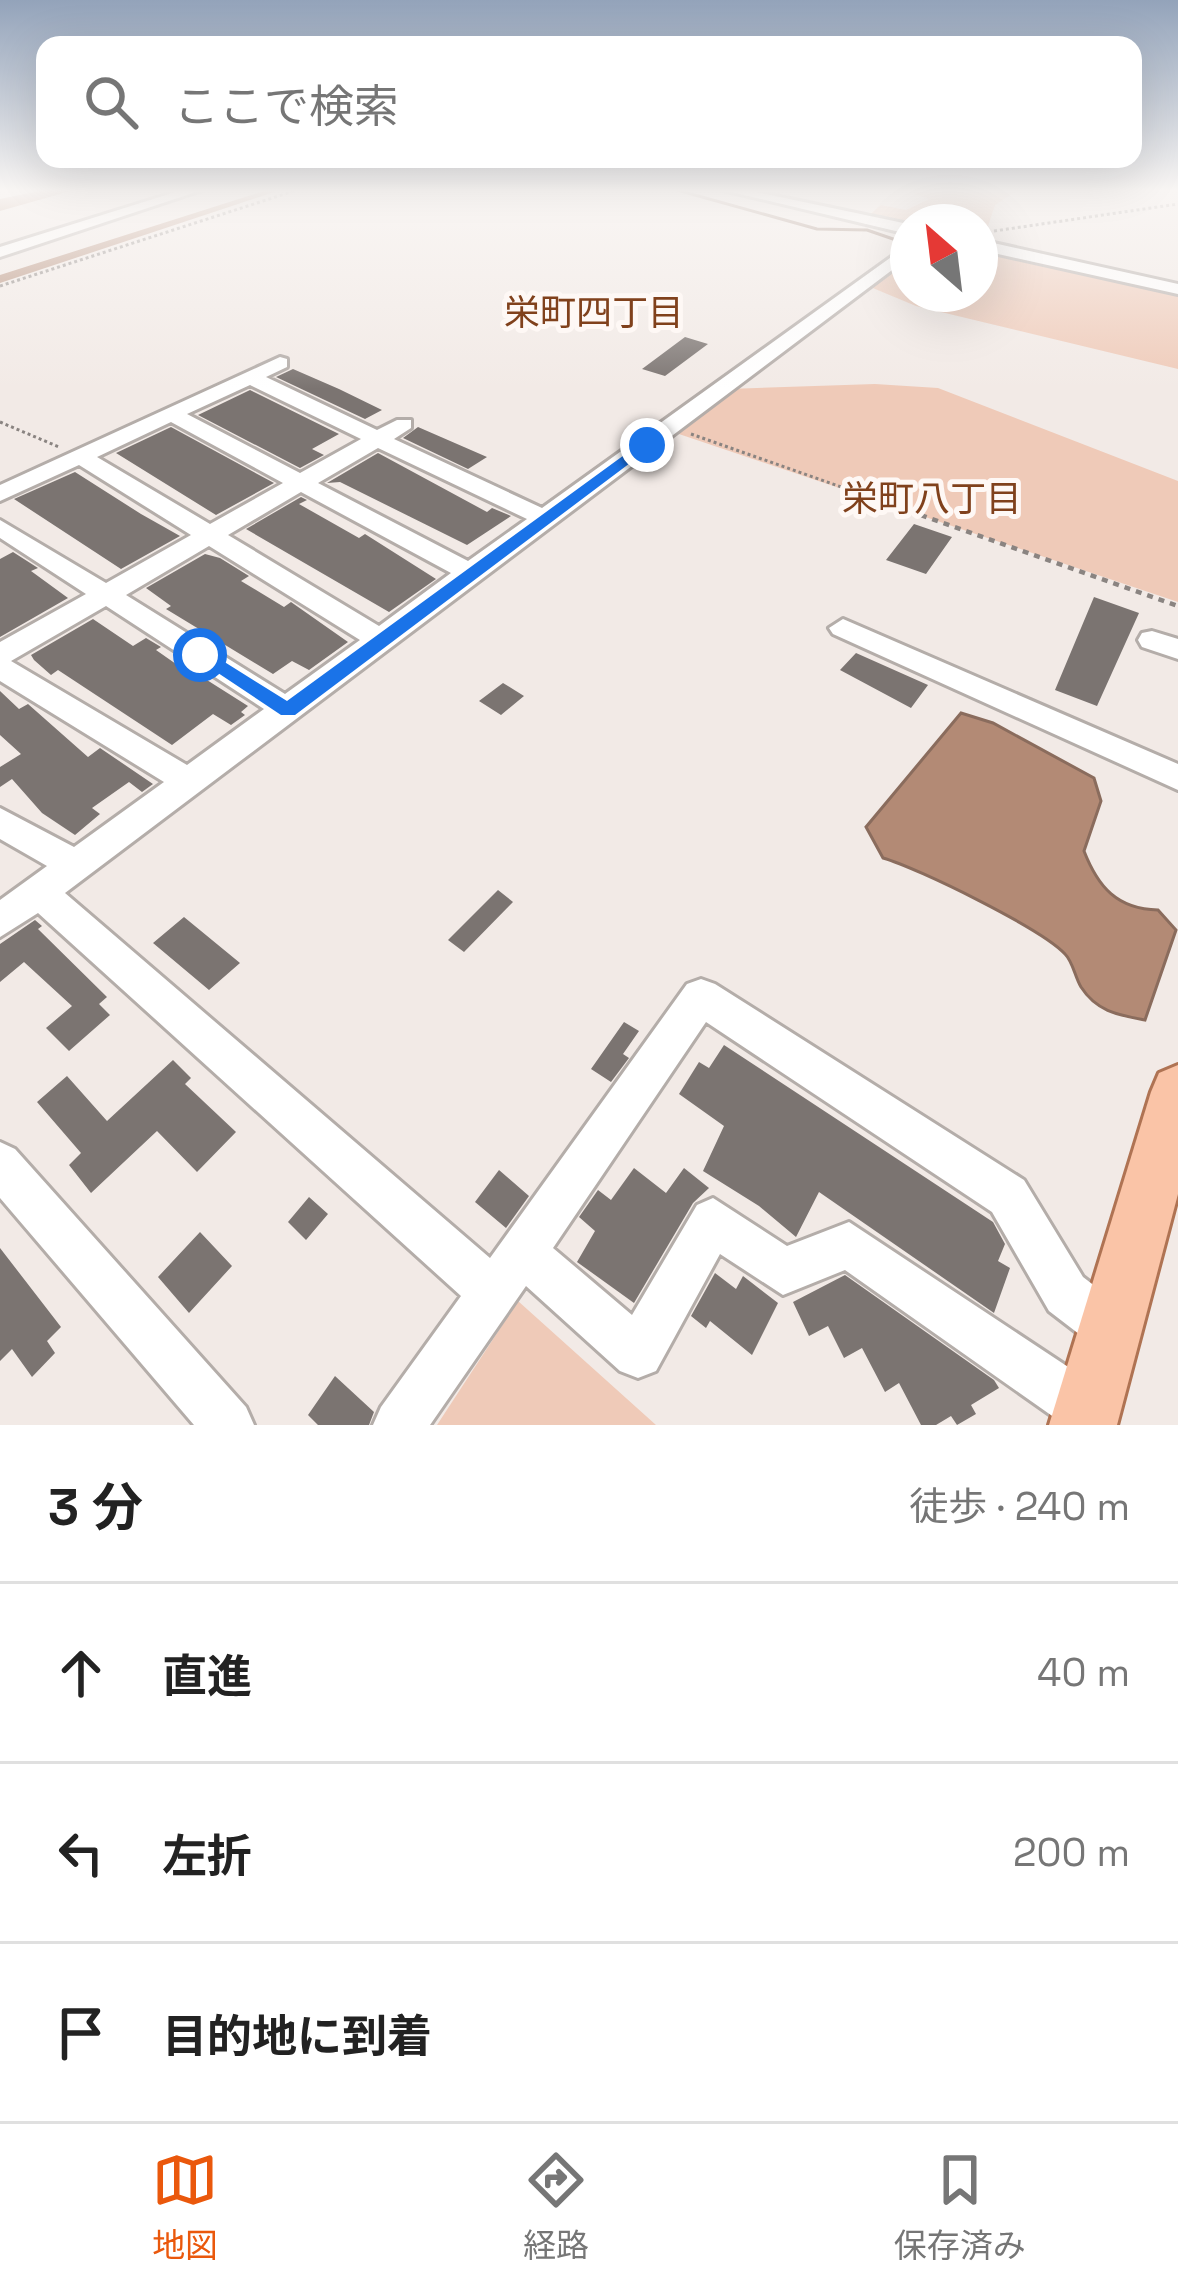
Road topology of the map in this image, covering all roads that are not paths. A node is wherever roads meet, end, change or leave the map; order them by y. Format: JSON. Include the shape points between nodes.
{"nodes":[{"id":1,"x":1050,"y":256,"type":"edge"},
{"id":2,"x":890,"y":263,"type":"edge"},
{"id":3,"x":1178,"y":290,"type":"edge"},
{"id":4,"x":280,"y":363,"type":"dead end"},
{"id":5,"x":250,"y":377,"type":"junction"},
{"id":6,"x":170,"y":414,"type":"junction"},
{"id":7,"x":404,"y":424,"type":"dead end"},
{"id":8,"x":377,"y":439,"type":"junction"},
{"id":9,"x":80,"y":456,"type":"junction"},
{"id":10,"x":300,"y":484,"type":"junction"},
{"id":11,"x":0,"y":494,"type":"edge"},
{"id":12,"x":547,"y":519,"type":"junction"},
{"id":13,"x":0,"y":527,"type":"edge"},
{"id":14,"x":207,"y":537,"type":"junction"},
{"id":15,"x":472,"y":574,"type":"junction"},
{"id":16,"x":106,"y":595,"type":"junction"},
{"id":17,"x":843,"y":628,"type":"dead end"},
{"id":18,"x":383,"y":641,"type":"junction"},
{"id":19,"x":0,"y":655,"type":"edge"},
{"id":20,"x":0,"y":668,"type":"edge"},
{"id":21,"x":288,"y":710,"type":"junction"},
{"id":22,"x":1178,"y":778,"type":"edge"},
{"id":23,"x":188,"y":782,"type":"junction"},
{"id":24,"x":0,"y":822,"type":"edge"},
{"id":25,"x":75,"y":866,"type":"junction"},
{"id":26,"x":39,"y":892,"type":"junction"},
{"id":27,"x":0,"y":921,"type":"edge"},
{"id":28,"x":1178,"y":1093,"type":"edge"},
{"id":29,"x":0,"y":1164,"type":"edge"},
{"id":30,"x":523,"y":1252,"type":"junction"},
{"id":31,"x":493,"y":1292,"type":"junction"},
{"id":32,"x":1109,"y":1327,"type":"junction"},
{"id":33,"x":1086,"y":1417,"type":"edge"},
{"id":34,"x":228,"y":1425,"type":"edge"},
{"id":35,"x":399,"y":1425,"type":"edge"}],
"edges":[{"from":1,"to":3,"type":"street"},
{"from":2,"to":12,"type":"street"},
{"from":4,"to":5,"type":"street"},
{"from":5,"to":6,"type":"street"},
{"from":5,"to":8,"type":"street"},
{"from":6,"to":9,"type":"street"},
{"from":6,"to":10,"type":"street"},
{"from":7,"to":8,"type":"street"},
{"from":8,"to":10,"type":"street"},
{"from":8,"to":12,"type":"street"},
{"from":9,"to":11,"type":"street"},
{"from":9,"to":14,"type":"street"},
{"from":10,"to":14,"type":"street"},
{"from":10,"to":15,"type":"street"},
{"from":12,"to":15,"type":"street"},
{"from":13,"to":16,"type":"street"},
{"from":14,"to":16,"type":"street"},
{"from":14,"to":18,"type":"street"},
{"from":15,"to":18,"type":"street"},
{"from":16,"to":19,"type":"street"},
{"from":16,"to":21,"type":"street"},
{"from":17,"to":22,"type":"street"},
{"from":18,"to":21,"type":"street"},
{"from":20,"to":23,"type":"street"},
{"from":21,"to":23,"type":"street"},
{"from":23,"to":25,"type":"street"},
{"from":24,"to":25,"type":"street"},
{"from":25,"to":26,"type":"street"},
{"from":26,"to":27,"type":"street"},
{"from":26,"to":31,"type":"street"},
{"from":28,"to":32,"type":"main road"},
{"from":29,"to":34,"type":"street"},
{"from":30,"to":31,"type":"street"},
{"from":30,"to":32,"type":"street","via":[[701,997],[1008,1196],[1066,1294]]},
{"from":30,"to":33,"type":"street","via":[[638,1353],[712,1221],[784,1271],[849,1245]]},
{"from":31,"to":35,"type":"street"},
{"from":32,"to":33,"type":"main road"}]}
